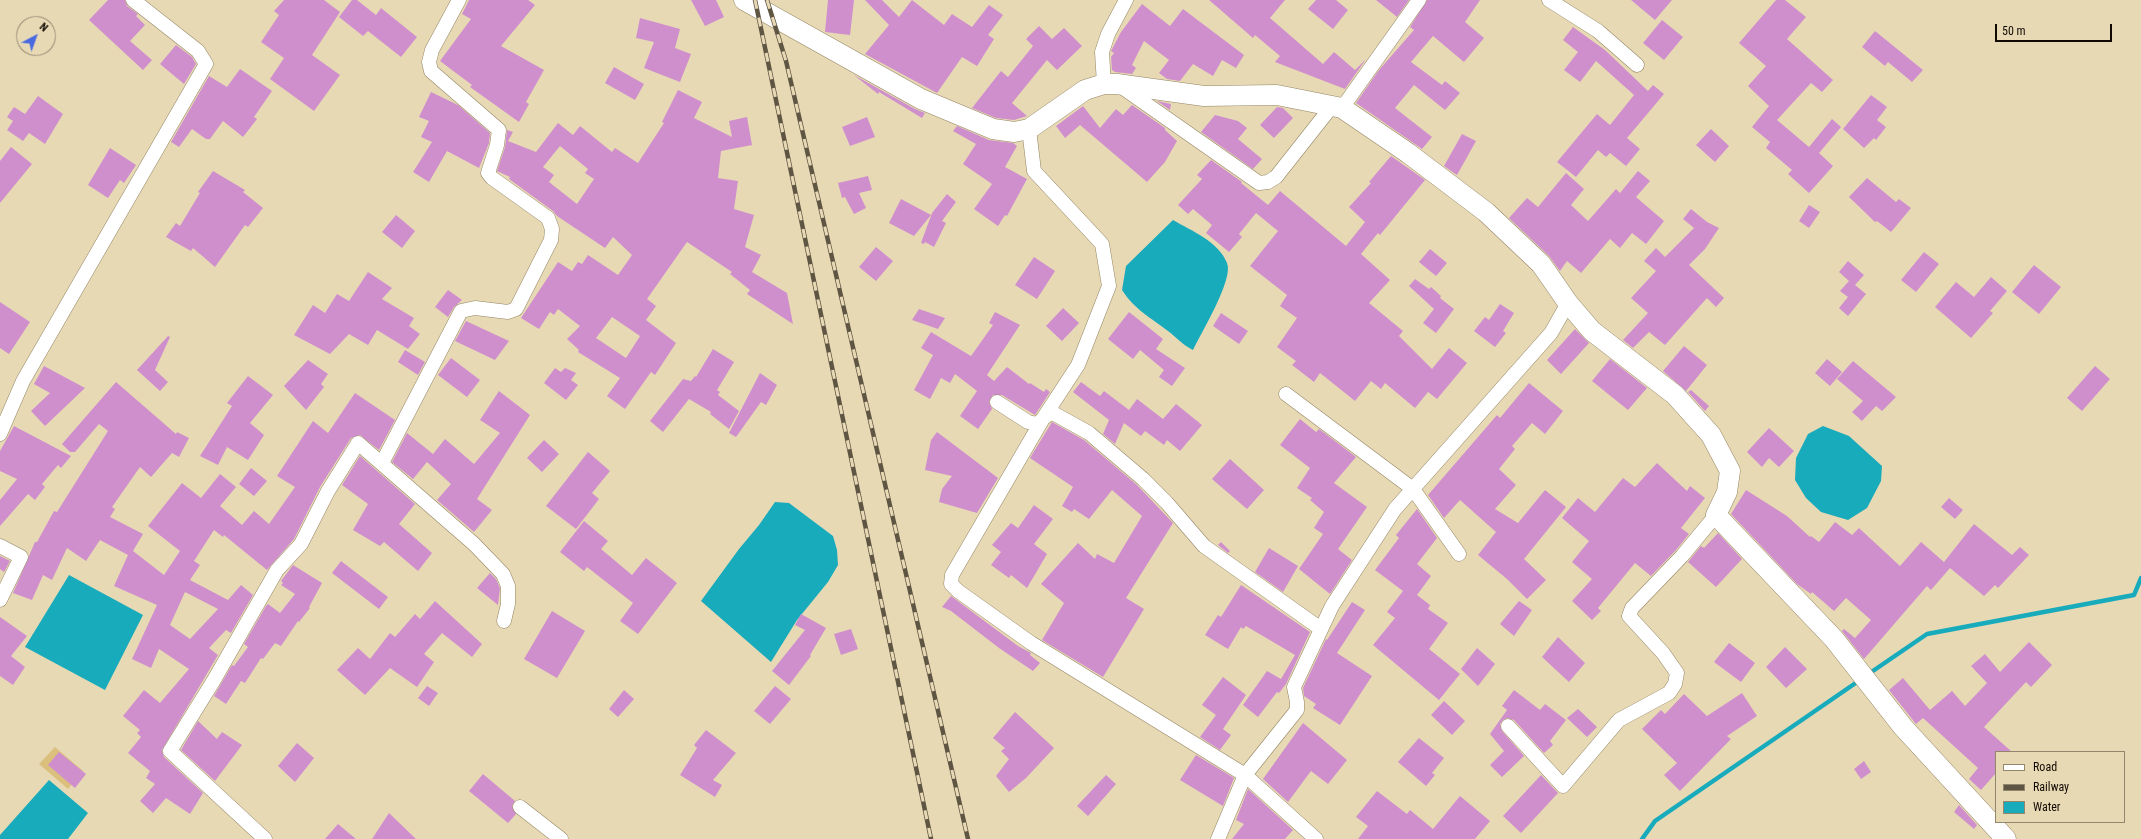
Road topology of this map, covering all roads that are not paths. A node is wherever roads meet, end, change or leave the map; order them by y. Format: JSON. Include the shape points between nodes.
{"nodes":[{"id":1,"x":133,"y":0,"type":"edge"},
{"id":2,"x":459,"y":0,"type":"edge"},
{"id":3,"x":744,"y":0,"type":"edge"},
{"id":4,"x":1126,"y":0,"type":"edge"},
{"id":5,"x":1419,"y":0,"type":"edge"},
{"id":6,"x":1550,"y":0,"type":"edge"},
{"id":7,"x":1637,"y":65,"type":"dead end"},
{"id":8,"x":1111,"y":84,"type":"junction"},
{"id":9,"x":1337,"y":107,"type":"junction"},
{"id":10,"x":1029,"y":129,"type":"junction"},
{"id":11,"x":1568,"y":303,"type":"junction"},
{"id":12,"x":1286,"y":394,"type":"dead end"},
{"id":13,"x":997,"y":402,"type":"dead end"},
{"id":14,"x":1044,"y":417,"type":"junction"},
{"id":15,"x":0,"y":434,"type":"edge"},
{"id":16,"x":382,"y":463,"type":"junction"},
{"id":17,"x":1413,"y":489,"type":"junction"},
{"id":18,"x":1716,"y":515,"type":"junction"},
{"id":19,"x":0,"y":546,"type":"edge"},
{"id":20,"x":1459,"y":554,"type":"dead end"},
{"id":21,"x":0,"y":600,"type":"edge"},
{"id":22,"x":504,"y":621,"type":"dead end"},
{"id":23,"x":1321,"y":628,"type":"junction"},
{"id":24,"x":1508,"y":726,"type":"dead end"},
{"id":25,"x":1246,"y":775,"type":"junction"},
{"id":26,"x":520,"y":807,"type":"dead end"},
{"id":27,"x":265,"y":839,"type":"edge"},
{"id":28,"x":561,"y":839,"type":"edge"},
{"id":29,"x":1218,"y":839,"type":"edge"},
{"id":30,"x":1316,"y":839,"type":"edge"},
{"id":31,"x":2006,"y":839,"type":"edge"}],
"edges":[{"from":1,"to":15,"type":"street","via":[[198,51],[206,64],[23,381]]},
{"from":2,"to":16,"type":"street","via":[[432,50],[429,62],[431,71],[499,130],[498,145],[488,173],[548,218],[552,240],[516,309],[508,312],[475,308],[461,311]]},
{"from":3,"to":10,"type":"main road","via":[[921,99],[992,129],[1014,132]]},
{"from":4,"to":8,"type":"street","via":[[1108,34],[1102,52]]},
{"from":5,"to":9,"type":"street"},
{"from":6,"to":7,"type":"street","via":[[1598,31]]},
{"from":8,"to":9,"type":"main road","via":[[1204,96],[1277,95]]},
{"from":8,"to":9,"type":"street","via":[[1259,183],[1268,182],[1276,176]]},
{"from":8,"to":10,"type":"main road","via":[[1085,90]]},
{"from":9,"to":11,"type":"main road","via":[[1408,153],[1486,212],[1540,264]]},
{"from":10,"to":14,"type":"street","via":[[1034,171],[1102,244],[1109,286],[1078,365]]},
{"from":11,"to":17,"type":"street","via":[[1551,333]]},
{"from":11,"to":18,"type":"main road","via":[[1592,331],[1675,395],[1711,435],[1730,471],[1728,492]]},
{"from":12,"to":17,"type":"street"},
{"from":13,"to":14,"type":"street","via":[[1028,422],[1037,424]]},
{"from":14,"to":23,"type":"street","via":[[1051,412],[1089,433],[1148,484],[1204,546]]},
{"from":14,"to":25,"type":"street","via":[[952,575],[951,584],[1031,643]]},
{"from":16,"to":22,"type":"street","via":[[474,544],[503,574],[508,586],[508,604]]},
{"from":16,"to":27,"type":"street","via":[[358,443],[328,491],[301,544],[277,570],[170,751]]},
{"from":17,"to":20,"type":"street"},
{"from":17,"to":23,"type":"street","via":[[1391,515],[1332,606]]},
{"from":18,"to":24,"type":"street","via":[[1669,571],[1632,608],[1629,616],[1663,653],[1677,673],[1675,684],[1669,693],[1619,720],[1563,786]]},
{"from":18,"to":31,"type":"main road","via":[[1834,639],[1903,727]]},
{"from":19,"to":21,"type":"street","via":[[21,557]]},
{"from":23,"to":25,"type":"street","via":[[1294,687],[1297,710]]},
{"from":25,"to":29,"type":"street"},
{"from":25,"to":30,"type":"street"},
{"from":26,"to":28,"type":"street"}]}
